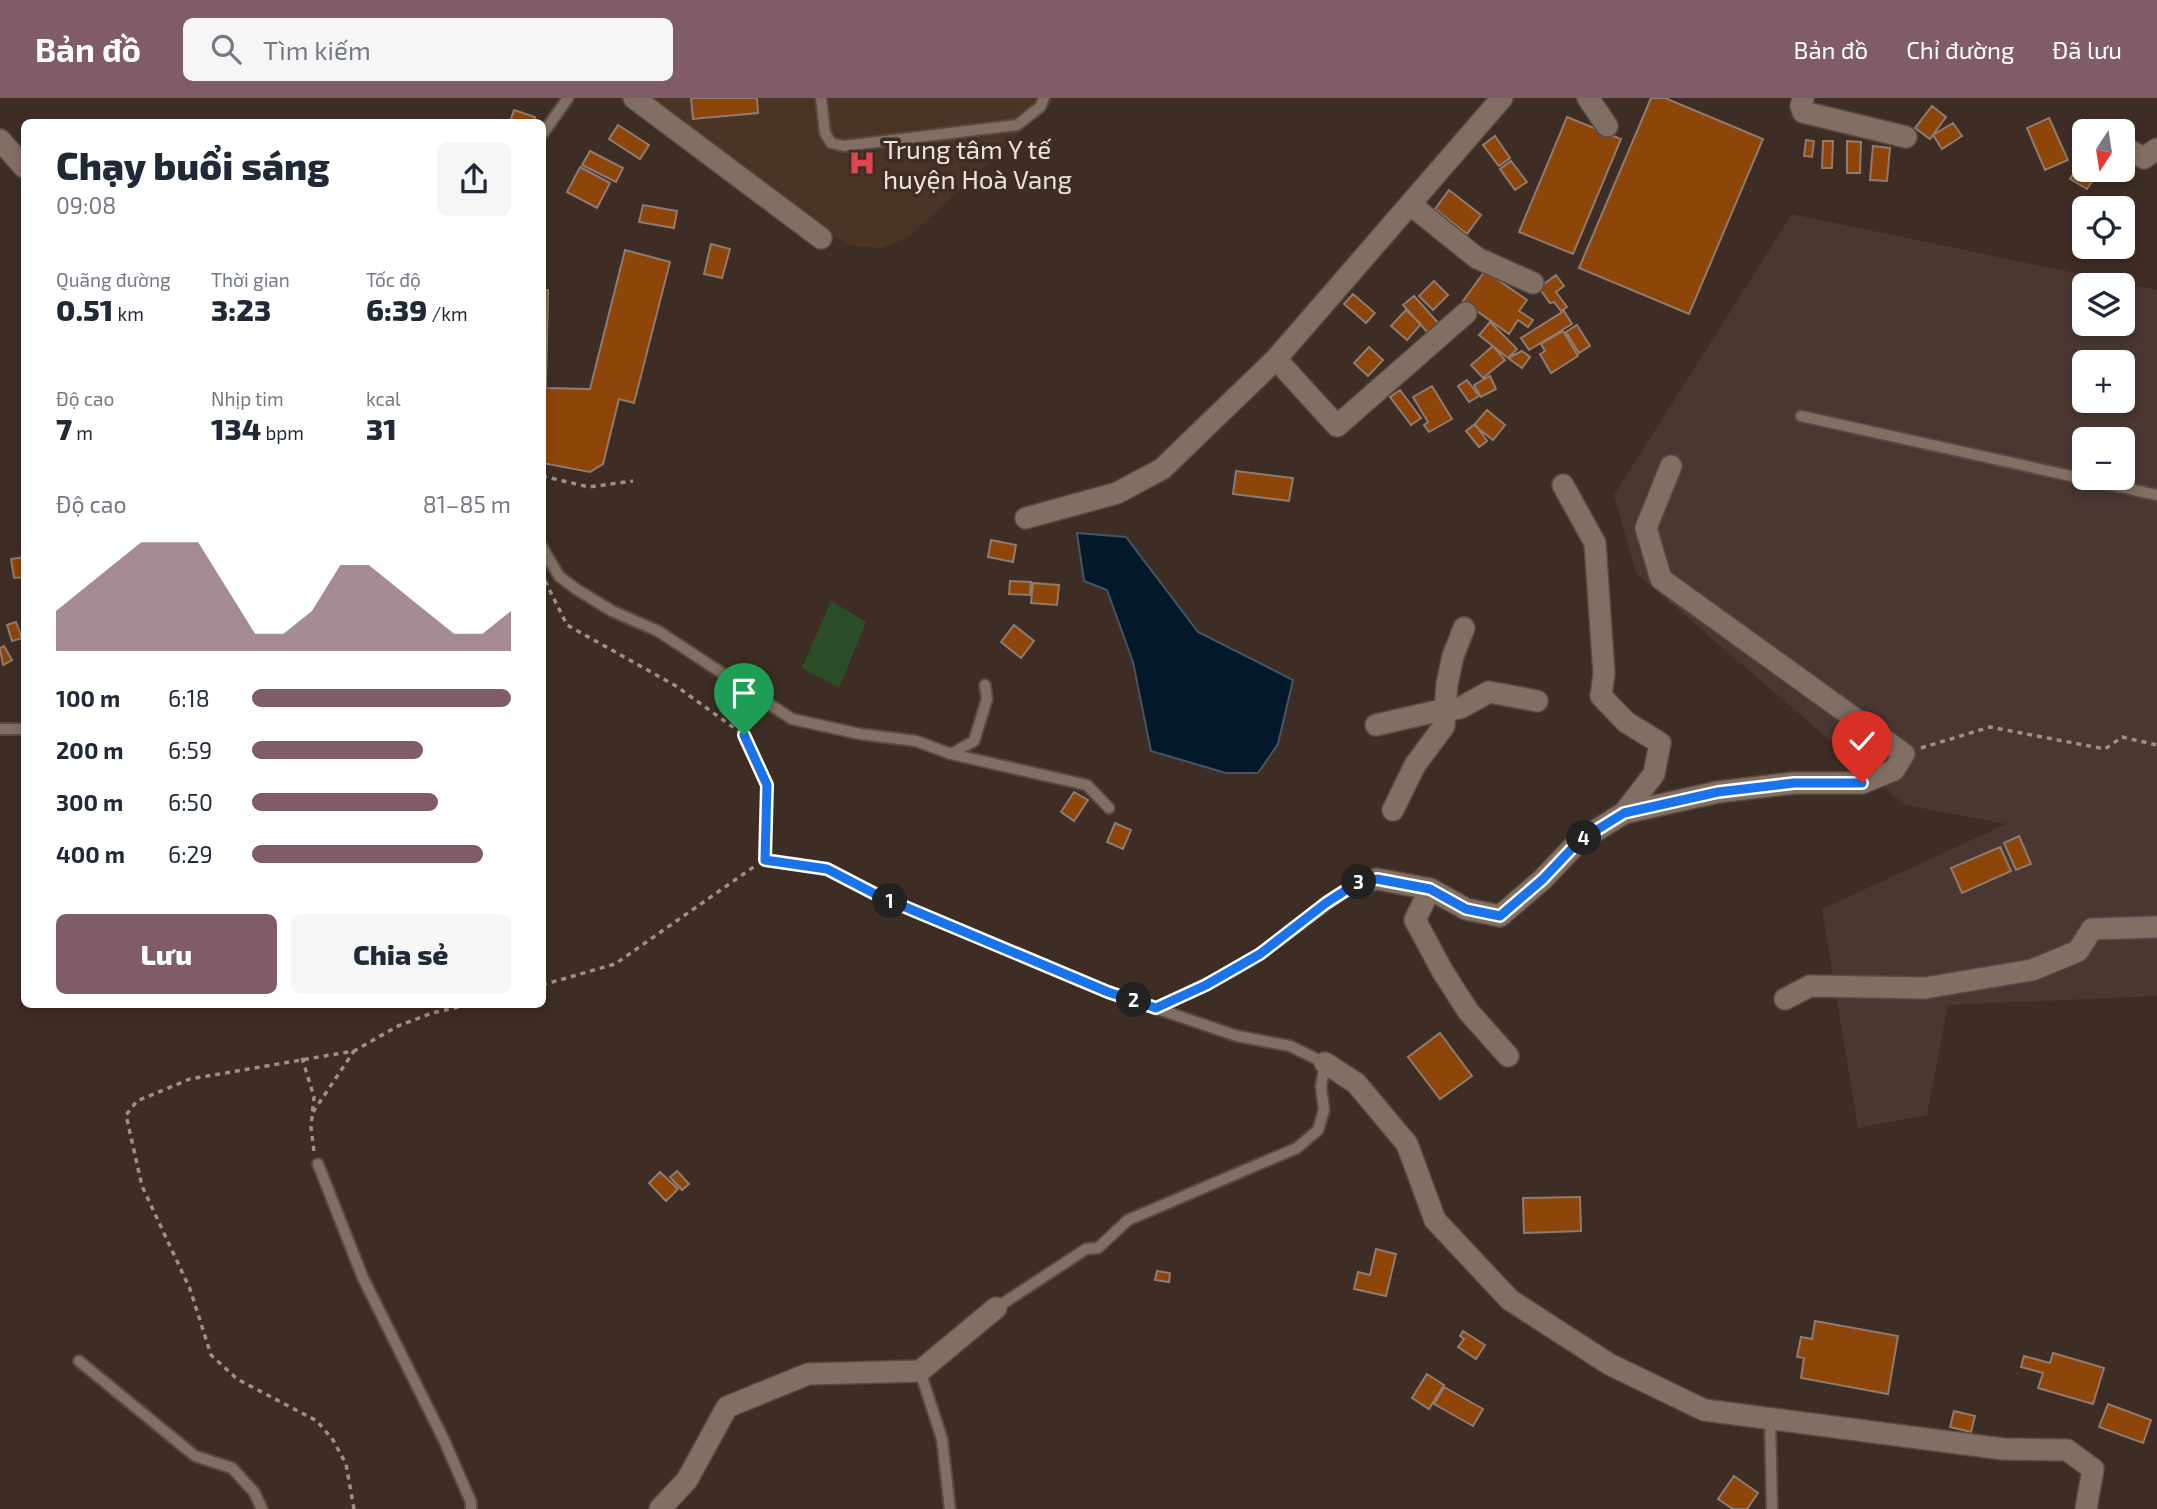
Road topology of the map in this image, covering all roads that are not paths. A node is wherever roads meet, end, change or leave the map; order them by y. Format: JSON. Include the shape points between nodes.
{"nodes":[{"id":1,"x":568,"y":98,"type":"edge"},
{"id":2,"x":634,"y":98,"type":"edge"},
{"id":3,"x":821,"y":98,"type":"edge"},
{"id":4,"x":1044,"y":98,"type":"edge"},
{"id":5,"x":1502,"y":98,"type":"edge"},
{"id":6,"x":1588,"y":98,"type":"edge"},
{"id":7,"x":1803,"y":98,"type":"edge"},
{"id":8,"x":1607,"y":126,"type":"dead end"},
{"id":9,"x":546,"y":129,"type":"edge"},
{"id":10,"x":1906,"y":136,"type":"dead end"},
{"id":11,"x":0,"y":140,"type":"edge"},
{"id":12,"x":2157,"y":149,"type":"edge"},
{"id":13,"x":2135,"y":153,"type":"edge"},
{"id":14,"x":21,"y":164,"type":"edge"},
{"id":15,"x":1411,"y":205,"type":"junction"},
{"id":16,"x":821,"y":238,"type":"dead end"},
{"id":17,"x":1533,"y":283,"type":"dead end"},
{"id":18,"x":1466,"y":313,"type":"dead end"},
{"id":19,"x":1276,"y":359,"type":"junction"},
{"id":20,"x":1801,"y":416,"type":"dead end"},
{"id":21,"x":1671,"y":466,"type":"dead end"},
{"id":22,"x":1563,"y":485,"type":"dead end"},
{"id":23,"x":2157,"y":495,"type":"edge"},
{"id":24,"x":1026,"y":518,"type":"dead end"},
{"id":25,"x":546,"y":554,"type":"edge"},
{"id":26,"x":1464,"y":628,"type":"dead end"},
{"id":27,"x":985,"y":685,"type":"dead end"},
{"id":28,"x":1537,"y":701,"type":"dead end"},
{"id":29,"x":1445,"y":710,"type":"junction"},
{"id":30,"x":1376,"y":725,"type":"dead end"},
{"id":31,"x":0,"y":729,"type":"edge"},
{"id":32,"x":21,"y":729,"type":"edge"},
{"id":33,"x":951,"y":754,"type":"junction"},
{"id":34,"x":1109,"y":808,"type":"dead end"},
{"id":35,"x":1393,"y":810,"type":"dead end"},
{"id":36,"x":1624,"y":813,"type":"junction"},
{"id":37,"x":765,"y":860,"type":"road end"},
{"id":38,"x":1357,"y":883,"type":"joint"},
{"id":39,"x":1430,"y":889,"type":"junction"},
{"id":40,"x":2157,"y":928,"type":"edge"},
{"id":41,"x":1785,"y":999,"type":"dead end"},
{"id":42,"x":1156,"y":1008,"type":"junction"},
{"id":43,"x":1508,"y":1056,"type":"dead end"},
{"id":44,"x":1325,"y":1063,"type":"junction"},
{"id":45,"x":317,"y":1164,"type":"road end"},
{"id":46,"x":996,"y":1308,"type":"joint"},
{"id":47,"x":79,"y":1361,"type":"dead end"},
{"id":48,"x":920,"y":1371,"type":"junction"},
{"id":49,"x":1770,"y":1419,"type":"junction"},
{"id":50,"x":262,"y":1509,"type":"edge"},
{"id":51,"x":471,"y":1509,"type":"edge"},
{"id":52,"x":660,"y":1509,"type":"edge"},
{"id":53,"x":950,"y":1509,"type":"edge"},
{"id":54,"x":1772,"y":1509,"type":"edge"},
{"id":55,"x":2086,"y":1509,"type":"edge"}],
"edges":[{"from":1,"to":9,"type":"lane"},
{"from":2,"to":16,"type":"street"},
{"from":3,"to":4,"type":"lane","via":[[825,133],[831,143],[844,146],[1017,125],[1040,107]]},
{"from":5,"to":15,"type":"street"},
{"from":6,"to":8,"type":"street"},
{"from":7,"to":10,"type":"street","via":[[1803,112]]},
{"from":11,"to":14,"type":"street"},
{"from":12,"to":13,"type":"street","via":[[2144,158]]},
{"from":15,"to":17,"type":"street","via":[[1477,258]]},
{"from":15,"to":19,"type":"street"},
{"from":18,"to":19,"type":"street","via":[[1337,426]]},
{"from":19,"to":24,"type":"street","via":[[1150,478],[1117,493]]},
{"from":20,"to":23,"type":"lane"},
{"from":21,"to":36,"type":"street","via":[[1646,528],[1661,579],[1904,754],[1894,770],[1862,783],[1794,783],[1718,792]]},
{"from":22,"to":36,"type":"street","via":[[1595,543],[1604,674],[1601,696],[1626,722],[1660,743],[1654,774]]},
{"from":25,"to":33,"type":"lane","via":[[559,576],[576,589],[658,631],[792,719],[916,741]]},
{"from":26,"to":29,"type":"street","via":[[1453,656]]},
{"from":27,"to":33,"type":"lane","via":[[987,699],[974,741]]},
{"from":28,"to":29,"type":"street","via":[[1489,692],[1460,708]]},
{"from":29,"to":30,"type":"street"},
{"from":29,"to":35,"type":"street","via":[[1444,726],[1415,765]]},
{"from":31,"to":32,"type":"lane"},
{"from":33,"to":34,"type":"lane","via":[[1087,786]]},
{"from":36,"to":39,"type":"street","via":[[1579,841],[1500,916],[1466,909]]},
{"from":37,"to":42,"type":"lane","via":[[827,869],[879,896]]},
{"from":38,"to":39,"type":"street","via":[[1377,879]]},
{"from":38,"to":42,"type":"lane","via":[[1260,954]]},
{"from":39,"to":43,"type":"street","via":[[1415,920],[1468,1011]]},
{"from":40,"to":41,"type":"street","via":[[2092,929],[2078,951],[2032,970],[1925,988],[1810,986]]},
{"from":42,"to":44,"type":"lane","via":[[1237,1036],[1290,1046]]},
{"from":44,"to":46,"type":"lane","via":[[1324,1110],[1318,1130],[1297,1148],[1128,1220],[1098,1248],[1086,1249]]},
{"from":44,"to":49,"type":"street","via":[[1356,1083],[1407,1144],[1435,1220],[1510,1300],[1609,1364],[1704,1410]]},
{"from":45,"to":51,"type":"lane","via":[[363,1278],[444,1440]]},
{"from":46,"to":48,"type":"street"},
{"from":47,"to":50,"type":"lane","via":[[195,1457],[232,1468],[254,1492]]},
{"from":48,"to":52,"type":"street","via":[[808,1374],[727,1407],[687,1480]]},
{"from":48,"to":53,"type":"lane","via":[[942,1439]]},
{"from":49,"to":54,"type":"lane"},
{"from":49,"to":55,"type":"street","via":[[2003,1450],[2067,1450],[2093,1469]]}]}
